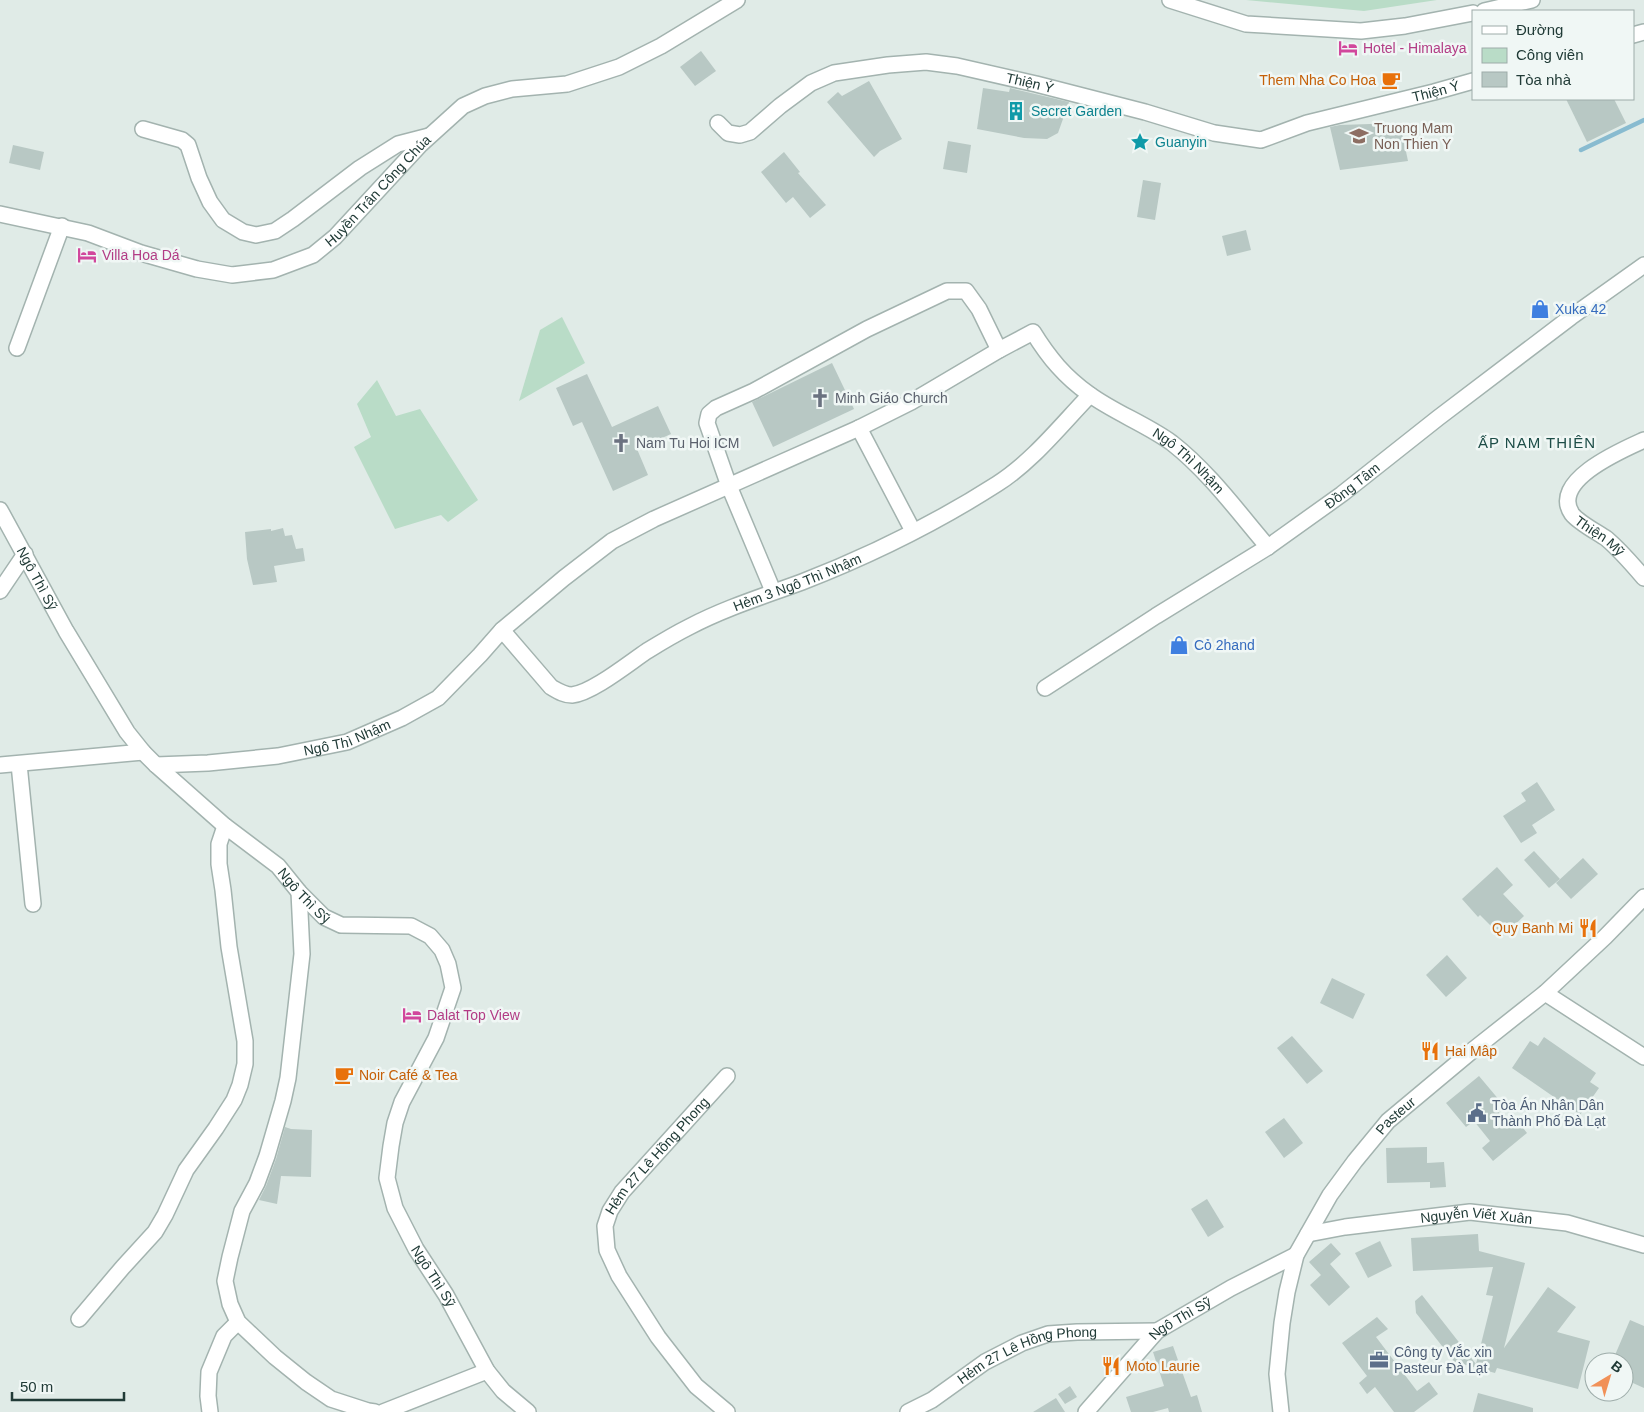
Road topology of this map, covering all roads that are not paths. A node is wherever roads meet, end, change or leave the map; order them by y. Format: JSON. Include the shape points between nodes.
{"nodes":[{"id":1,"x":737,"y":0,"type":"edge"},
{"id":2,"x":1170,"y":0,"type":"edge"},
{"id":3,"x":1532,"y":0,"type":"edge"},
{"id":4,"x":1488,"y":10,"type":"edge"},
{"id":5,"x":1472,"y":13,"type":"edge"},
{"id":6,"x":1472,"y":81,"type":"edge"},
{"id":7,"x":718,"y":123,"type":"dead end"},
{"id":8,"x":143,"y":129,"type":"dead end"},
{"id":9,"x":429,"y":136,"type":"junction"},
{"id":10,"x":0,"y":214,"type":"edge"},
{"id":11,"x":62,"y":226,"type":"junction"},
{"id":12,"x":1644,"y":265,"type":"edge"},
{"id":13,"x":17,"y":348,"type":"dead end"},
{"id":14,"x":999,"y":350,"type":"junction"},
{"id":15,"x":1090,"y":395,"type":"junction"},
{"id":16,"x":859,"y":428,"type":"junction"},
{"id":17,"x":1644,"y":440,"type":"edge"},
{"id":18,"x":730,"y":486,"type":"junction"},
{"id":19,"x":0,"y":510,"type":"edge"},
{"id":20,"x":913,"y":531,"type":"junction"},
{"id":21,"x":1268,"y":548,"type":"junction"},
{"id":22,"x":25,"y":554,"type":"junction"},
{"id":23,"x":1644,"y":578,"type":"edge"},
{"id":24,"x":0,"y":590,"type":"edge"},
{"id":25,"x":773,"y":591,"type":"junction"},
{"id":26,"x":502,"y":630,"type":"junction"},
{"id":27,"x":1045,"y":688,"type":"dead end"},
{"id":28,"x":143,"y":752,"type":"junction"},
{"id":29,"x":19,"y":764,"type":"junction"},
{"id":30,"x":0,"y":765,"type":"edge"},
{"id":31,"x":156,"y":765,"type":"junction"},
{"id":32,"x":225,"y":826,"type":"junction"},
{"id":33,"x":299,"y":892,"type":"junction"},
{"id":34,"x":1644,"y":897,"type":"edge"},
{"id":35,"x":33,"y":904,"type":"dead end"},
{"id":36,"x":1545,"y":993,"type":"junction"},
{"id":37,"x":1644,"y":1057,"type":"edge"},
{"id":38,"x":727,"y":1076,"type":"dead end"},
{"id":39,"x":1308,"y":1234,"type":"junction"},
{"id":40,"x":1644,"y":1244,"type":"edge"},
{"id":41,"x":1296,"y":1255,"type":"junction"},
{"id":42,"x":79,"y":1319,"type":"dead end"},
{"id":43,"x":238,"y":1322,"type":"junction"},
{"id":44,"x":1158,"y":1331,"type":"junction"},
{"id":45,"x":487,"y":1371,"type":"junction"},
{"id":46,"x":210,"y":1412,"type":"edge"},
{"id":47,"x":375,"y":1412,"type":"edge"},
{"id":48,"x":383,"y":1412,"type":"edge"},
{"id":49,"x":528,"y":1412,"type":"edge"},
{"id":50,"x":727,"y":1412,"type":"edge"},
{"id":51,"x":908,"y":1412,"type":"edge"},
{"id":52,"x":1086,"y":1412,"type":"edge"},
{"id":53,"x":1281,"y":1412,"type":"edge"}],
"edges":[{"from":1,"to":9,"type":"street","name":"Huyền Trân Công Chúa","via":[[619,67],[567,84],[512,89],[485,96],[463,106]]},
{"from":2,"to":5,"type":"street","via":[[1246,24],[1361,32]]},
{"from":3,"to":4,"type":"street"},
{"from":6,"to":7,"type":"street","name":"Thiện Ý","via":[[1307,123],[1261,140],[1214,132],[1036,84],[926,62],[834,73],[811,83],[750,132],[740,136],[728,133]]},
{"from":8,"to":9,"type":"street","via":[[182,140],[188,145],[210,202],[223,220],[243,232],[256,235],[275,231],[398,144]]},
{"from":9,"to":11,"type":"street","name":"Huyền Trân Công Chúa","via":[[335,237],[313,255],[273,270],[232,275],[197,269]]},
{"from":10,"to":11,"type":"street","name":"Huyền Trân Công Chúa"},
{"from":11,"to":13,"type":"street"},
{"from":12,"to":21,"type":"street","name":"Đồng Tâm"},
{"from":14,"to":15,"type":"street","name":"Ngô Thì Nhậm","via":[[1034,332],[1060,370]]},
{"from":14,"to":16,"type":"street","name":"Ngô Thì Nhậm","via":[[911,402]]},
{"from":14,"to":18,"type":"street","via":[[979,309],[966,291],[947,291],[867,329],[709,414],[707,423]]},
{"from":15,"to":20,"type":"street","name":"Hẻm 3 Ngô Thì Nhậm","via":[[1030,458],[999,483]]},
{"from":15,"to":21,"type":"street","name":"Ngô Thì Nhậm","via":[[1172,443],[1216,486]]},
{"from":16,"to":18,"type":"street","name":"Ngô Thì Nhậm"},
{"from":16,"to":20,"type":"street"},
{"from":17,"to":23,"type":"street","name":"Thiện Mỹ","via":[[1593,467],[1574,483],[1568,493],[1568,503],[1572,514],[1606,538]]},
{"from":18,"to":25,"type":"street"},
{"from":18,"to":26,"type":"street","name":"Ngô Thì Nhậm","via":[[654,518],[612,541]]},
{"from":19,"to":22,"type":"street","name":"Ngô Thì Sỹ"},
{"from":20,"to":25,"type":"street","name":"Hẻm 3 Ngô Thì Nhậm","via":[[856,559]]},
{"from":21,"to":27,"type":"street","name":"Đồng Tâm"},
{"from":22,"to":24,"type":"street"},
{"from":22,"to":28,"type":"street","name":"Ngô Thì Sỹ","via":[[66,631],[127,732]]},
{"from":25,"to":26,"type":"street","name":"Hẻm 3 Ngô Thì Nhậm","via":[[690,626],[589,690],[573,695],[551,688]]},
{"from":26,"to":31,"type":"street","name":"Ngô Thì Nhậm","via":[[438,698],[347,742],[278,756]]},
{"from":28,"to":29,"type":"street"},
{"from":28,"to":31,"type":"street","name":"Ngô Thì Sỹ"},
{"from":29,"to":30,"type":"street"},
{"from":29,"to":35,"type":"street"},
{"from":31,"to":32,"type":"street","name":"Ngô Thì Sỹ"},
{"from":32,"to":33,"type":"street","name":"Ngô Thì Sỹ","via":[[278,866]]},
{"from":32,"to":42,"type":"street","via":[[219,844],[219,864],[245,1041],[245,1064],[240,1085],[234,1100],[186,1170],[155,1232]]},
{"from":33,"to":43,"type":"street","via":[[302,954],[288,1078],[267,1156],[242,1211],[225,1281]]},
{"from":33,"to":45,"type":"street","name":"Ngô Thì Sỹ","via":[[324,917],[341,925],[411,926],[430,936],[442,950],[448,964],[453,988],[436,1038],[402,1102],[395,1123],[387,1178],[394,1208]]},
{"from":34,"to":36,"type":"street","name":"Pasteur"},
{"from":36,"to":37,"type":"street"},
{"from":36,"to":39,"type":"street","name":"Pasteur","via":[[1388,1121],[1330,1195]]},
{"from":38,"to":50,"type":"street","name":"Hẻm 27 Lê Hồng Phong","via":[[622,1192],[610,1211],[606,1226],[607,1250],[658,1337],[696,1386]]},
{"from":39,"to":40,"type":"street","name":"Nguyễn Viết Xuân","via":[[1470,1212],[1567,1223]]},
{"from":39,"to":41,"type":"street","name":"Pasteur"},
{"from":41,"to":44,"type":"street","name":"Ngô Thì Sỹ","via":[[1230,1288]]},
{"from":41,"to":53,"type":"street","name":"Pasteur","via":[[1282,1323],[1278,1374]]},
{"from":43,"to":46,"type":"street","via":[[224,1336],[209,1372]]},
{"from":43,"to":47,"type":"street","via":[[306,1382],[331,1398]]},
{"from":44,"to":51,"type":"street","name":"Hẻm 27 Lê Hồng Phong","via":[[1048,1334],[985,1362],[932,1400]]},
{"from":44,"to":52,"type":"street","name":"Ngô Thì Sỹ"},
{"from":45,"to":48,"type":"street"},
{"from":45,"to":49,"type":"street","name":"Ngô Thì Sỹ","via":[[503,1391]]}]}
